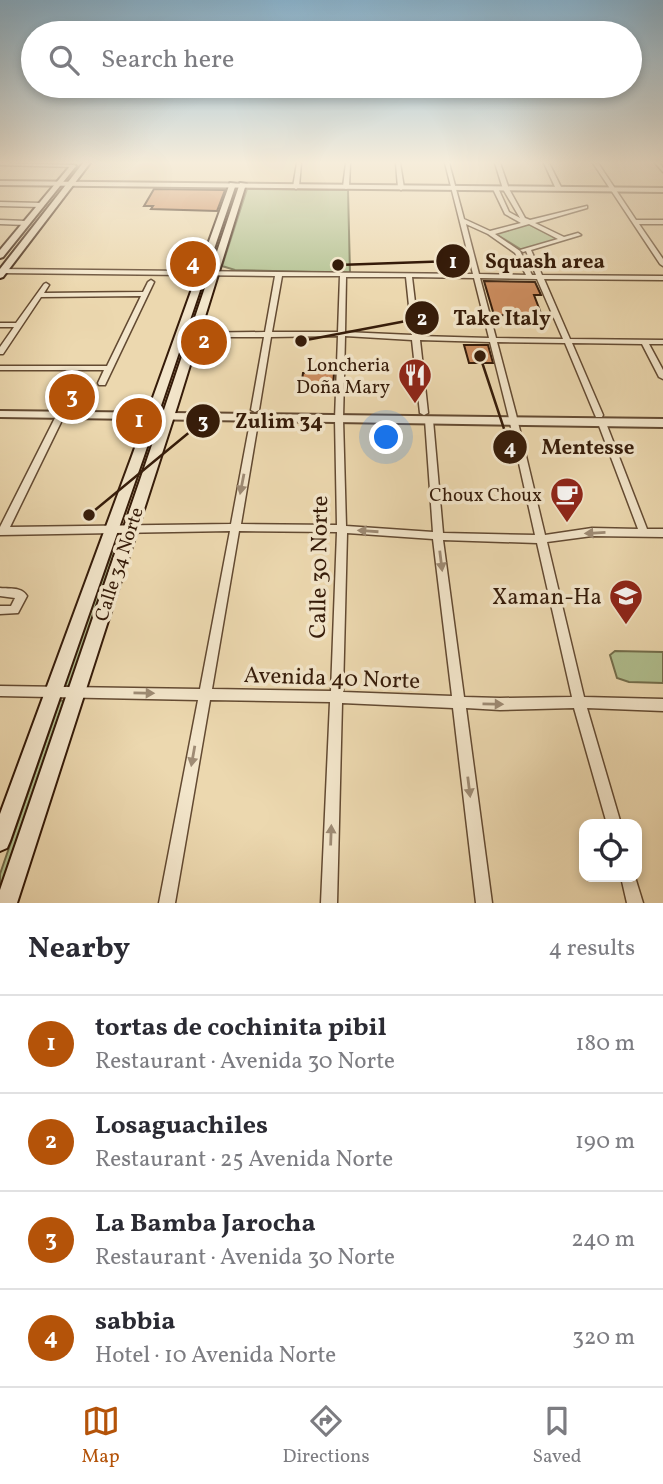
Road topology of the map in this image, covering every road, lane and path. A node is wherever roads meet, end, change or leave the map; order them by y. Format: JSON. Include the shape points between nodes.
{"nodes":[{"id":1,"x":41,"y":205,"type":"edge"},
{"id":2,"x":54,"y":205,"type":"edge"},
{"id":3,"x":231,"y":205,"type":"edge"},
{"id":4,"x":457,"y":205,"type":"edge"},
{"id":5,"x":503,"y":205,"type":"edge"},
{"id":6,"x":515,"y":205,"type":"edge"},
{"id":7,"x":624,"y":205,"type":"edge"},
{"id":8,"x":585,"y":207,"type":"dead end"},
{"id":9,"x":461,"y":220,"type":"junction"},
{"id":10,"x":0,"y":222,"type":"edge"},
{"id":11,"x":636,"y":222,"type":"junction"},
{"id":12,"x":663,"y":222,"type":"edge"},
{"id":13,"x":26,"y":223,"type":"junction"},
{"id":14,"x":528,"y":223,"type":"junction"},
{"id":15,"x":39,"y":224,"type":"junction"},
{"id":16,"x":224,"y":227,"type":"junction"},
{"id":17,"x":490,"y":233,"type":"junction"},
{"id":18,"x":578,"y":235,"type":"dead end"},
{"id":19,"x":564,"y":239,"type":"junction"},
{"id":20,"x":0,"y":242,"type":"edge"},
{"id":21,"x":10,"y":242,"type":"junction"},
{"id":22,"x":528,"y":249,"type":"junction"},
{"id":23,"x":518,"y":251,"type":"junction"},
{"id":24,"x":0,"y":255,"type":"edge"},
{"id":25,"x":663,"y":264,"type":"edge"},
{"id":26,"x":201,"y":272,"type":"junction"},
{"id":27,"x":212,"y":272,"type":"junction"},
{"id":28,"x":1,"y":273,"type":"edge"},
{"id":29,"x":279,"y":273,"type":"junction"},
{"id":30,"x":344,"y":275,"type":"junction"},
{"id":31,"x":409,"y":276,"type":"junction"},
{"id":32,"x":475,"y":277,"type":"junction"},
{"id":33,"x":530,"y":277,"type":"junction"},
{"id":34,"x":541,"y":278,"type":"junction"},
{"id":35,"x":663,"y":278,"type":"edge"},
{"id":36,"x":151,"y":282,"type":"dead end"},
{"id":37,"x":46,"y":285,"type":"dead end"},
{"id":38,"x":145,"y":294,"type":"junction"},
{"id":39,"x":39,"y":295,"type":"junction"},
{"id":40,"x":0,"y":326,"type":"edge"},
{"id":41,"x":16,"y":327,"type":"junction"},
{"id":42,"x":194,"y":334,"type":"junction"},
{"id":43,"x":342,"y":334,"type":"junction"},
{"id":44,"x":180,"y":335,"type":"junction"},
{"id":45,"x":268,"y":335,"type":"junction"},
{"id":46,"x":417,"y":337,"type":"junction"},
{"id":47,"x":493,"y":340,"type":"junction"},
{"id":48,"x":567,"y":340,"type":"junction"},
{"id":49,"x":644,"y":341,"type":"junction"},
{"id":50,"x":663,"y":342,"type":"edge"},
{"id":51,"x":0,"y":352,"type":"edge"},
{"id":52,"x":0,"y":368,"type":"edge"},
{"id":53,"x":109,"y":368,"type":"junction"},
{"id":54,"x":663,"y":377,"type":"edge"},
{"id":55,"x":102,"y":383,"type":"dead end"},
{"id":56,"x":0,"y":407,"type":"edge"},
{"id":57,"x":153,"y":413,"type":"junction"},
{"id":58,"x":169,"y":413,"type":"junction"},
{"id":59,"x":0,"y":414,"type":"edge"},
{"id":60,"x":61,"y":414,"type":"junction"},
{"id":61,"x":255,"y":414,"type":"junction"},
{"id":62,"x":340,"y":415,"type":"junction"},
{"id":63,"x":426,"y":416,"type":"junction"},
{"id":64,"x":663,"y":416,"type":"edge"},
{"id":65,"x":513,"y":417,"type":"junction"},
{"id":66,"x":601,"y":419,"type":"junction"},
{"id":67,"x":663,"y":424,"type":"edge"},
{"id":68,"x":234,"y":527,"type":"junction"},
{"id":69,"x":121,"y":529,"type":"junction"},
{"id":70,"x":342,"y":529,"type":"junction"},
{"id":71,"x":1,"y":531,"type":"edge"},
{"id":72,"x":644,"y":533,"type":"junction"},
{"id":73,"x":663,"y":533,"type":"edge"},
{"id":74,"x":438,"y":536,"type":"junction"},
{"id":75,"x":540,"y":539,"type":"junction"},
{"id":76,"x":0,"y":592,"type":"edge"},
{"id":77,"x":0,"y":610,"type":"edge"},
{"id":78,"x":0,"y":691,"type":"edge"},
{"id":79,"x":52,"y":692,"type":"junction"},
{"id":80,"x":75,"y":693,"type":"junction"},
{"id":81,"x":204,"y":694,"type":"junction"},
{"id":82,"x":335,"y":697,"type":"junction"},
{"id":83,"x":579,"y":702,"type":"junction"},
{"id":84,"x":458,"y":703,"type":"junction"},
{"id":85,"x":663,"y":705,"type":"edge"},
{"id":86,"x":4,"y":818,"type":"edge"},
{"id":87,"x":613,"y":819,"type":"edge"},
{"id":88,"x":0,"y":841,"type":"edge"},
{"id":89,"x":629,"y":882,"type":"edge"},
{"id":90,"x":6,"y":903,"type":"edge"},
{"id":91,"x":167,"y":903,"type":"edge"},
{"id":92,"x":329,"y":903,"type":"edge"},
{"id":93,"x":484,"y":903,"type":"edge"},
{"id":94,"x":635,"y":903,"type":"edge"}],
"edges":[{"from":1,"to":13,"type":"main road"},
{"from":2,"to":15,"type":"main road"},
{"from":3,"to":16,"type":"main road","name":"Calle 34 Norte"},
{"from":4,"to":9,"type":"street"},
{"from":5,"to":14,"type":"street","via":[[507,213]]},
{"from":6,"to":14,"type":"street"},
{"from":7,"to":11,"type":"street"},
{"from":8,"to":14,"type":"street"},
{"from":9,"to":17,"type":"street"},
{"from":9,"to":32,"type":"street"},
{"from":10,"to":13,"type":"street"},
{"from":11,"to":12,"type":"street"},
{"from":11,"to":25,"type":"street"},
{"from":13,"to":15,"type":"main road"},
{"from":13,"to":21,"type":"main road"},
{"from":14,"to":17,"type":"street"},
{"from":14,"to":19,"type":"street"},
{"from":15,"to":28,"type":"main road"},
{"from":16,"to":26,"type":"main road","name":"Calle 34 Norte"},
{"from":16,"to":27,"type":"main road","name":"Calle 34 Norte"},
{"from":17,"to":23,"type":"street"},
{"from":18,"to":19,"type":"street"},
{"from":19,"to":22,"type":"street"},
{"from":20,"to":21,"type":"street"},
{"from":21,"to":24,"type":"main road"},
{"from":22,"to":23,"type":"street"},
{"from":22,"to":34,"type":"street"},
{"from":23,"to":33,"type":"street"},
{"from":26,"to":27,"type":"street"},
{"from":26,"to":28,"type":"street"},
{"from":26,"to":44,"type":"main road","name":"Calle 34 Norte"},
{"from":27,"to":29,"type":"street"},
{"from":27,"to":42,"type":"main road","name":"Calle 34 Norte"},
{"from":29,"to":30,"type":"street"},
{"from":29,"to":45,"type":"street"},
{"from":30,"to":31,"type":"street"},
{"from":30,"to":43,"type":"street","name":"Calle 30 Norte"},
{"from":31,"to":32,"type":"street"},
{"from":31,"to":46,"type":"street"},
{"from":32,"to":33,"type":"street"},
{"from":32,"to":47,"type":"street"},
{"from":33,"to":34,"type":"street"},
{"from":34,"to":35,"type":"street"},
{"from":34,"to":48,"type":"street"},
{"from":36,"to":38,"type":"street"},
{"from":37,"to":39,"type":"street"},
{"from":38,"to":39,"type":"street"},
{"from":38,"to":53,"type":"street"},
{"from":39,"to":41,"type":"street"},
{"from":40,"to":41,"type":"street"},
{"from":41,"to":51,"type":"street"},
{"from":42,"to":44,"type":"street"},
{"from":42,"to":45,"type":"street"},
{"from":42,"to":58,"type":"main road","name":"Calle 34 Norte"},
{"from":43,"to":45,"type":"street"},
{"from":43,"to":46,"type":"street"},
{"from":43,"to":62,"type":"street","name":"Calle 30 Norte"},
{"from":44,"to":57,"type":"main road","name":"Calle 34 Norte"},
{"from":45,"to":61,"type":"street"},
{"from":46,"to":47,"type":"street"},
{"from":46,"to":63,"type":"street"},
{"from":47,"to":48,"type":"street"},
{"from":47,"to":65,"type":"street"},
{"from":48,"to":49,"type":"street"},
{"from":48,"to":66,"type":"street"},
{"from":49,"to":50,"type":"street"},
{"from":49,"to":54,"type":"street"},
{"from":52,"to":53,"type":"street"},
{"from":53,"to":55,"type":"street"},
{"from":56,"to":57,"type":"main road"},
{"from":57,"to":58,"type":"main road"},
{"from":57,"to":60,"type":"main road"},
{"from":57,"to":69,"type":"main road","name":"Calle 34 Norte"},
{"from":58,"to":61,"type":"main road"},
{"from":58,"to":69,"type":"main road","name":"Calle 34 Norte"},
{"from":59,"to":60,"type":"main road"},
{"from":60,"to":71,"type":"street"},
{"from":61,"to":62,"type":"main road"},
{"from":61,"to":68,"type":"street","one_way":true},
{"from":62,"to":63,"type":"main road"},
{"from":62,"to":70,"type":"street","name":"Calle 30 Norte"},
{"from":63,"to":65,"type":"main road"},
{"from":63,"to":65,"type":"main road"},
{"from":63,"to":74,"type":"street"},
{"from":64,"to":66,"type":"main road"},
{"from":65,"to":66,"type":"main road"},
{"from":65,"to":75,"type":"street"},
{"from":66,"to":67,"type":"main road"},
{"from":66,"to":72,"type":"street"},
{"from":68,"to":69,"type":"street"},
{"from":68,"to":70,"type":"street"},
{"from":68,"to":81,"type":"street"},
{"from":69,"to":71,"type":"street"},
{"from":69,"to":79,"type":"main road","name":"Calle 34 Norte"},
{"from":69,"to":80,"type":"main road","name":"Calle 34 Norte"},
{"from":74,"to":70,"type":"street","one_way":true},
{"from":70,"to":82,"type":"street","name":"Calle 30 Norte"},
{"from":72,"to":73,"type":"street"},
{"from":72,"to":75,"type":"street","one_way":true,"via":[[592,532]]},
{"from":74,"to":75,"type":"street"},
{"from":74,"to":84,"type":"street","one_way":true},
{"from":75,"to":83,"type":"street"},
{"from":76,"to":77,"type":"street","via":[[22,596],[15,610]]},
{"from":78,"to":79,"type":"street","name":"Avenida 40 Norte"},
{"from":79,"to":80,"type":"street","name":"Avenida 40 Norte"},
{"from":79,"to":86,"type":"main road","name":"Calle 34 Norte"},
{"from":80,"to":81,"type":"street","name":"Avenida 40 Norte","one_way":true},
{"from":80,"to":90,"type":"main road","name":"Calle 34 Norte"},
{"from":81,"to":82,"type":"street","name":"Avenida 40 Norte"},
{"from":81,"to":91,"type":"street","one_way":true},
{"from":82,"to":84,"type":"street","name":"Avenida 40 Norte"},
{"from":92,"to":82,"type":"street","name":"Calle 30 Norte","one_way":true},
{"from":84,"to":83,"type":"street","name":"Avenida 40 Norte","one_way":true},
{"from":83,"to":85,"type":"street","name":"Avenida 40 Norte"},
{"from":83,"to":87,"type":"street"},
{"from":84,"to":93,"type":"street","one_way":true},
{"from":86,"to":88,"type":"main road","name":"Calle 34 Norte"},
{"from":89,"to":94,"type":"street"}]}
